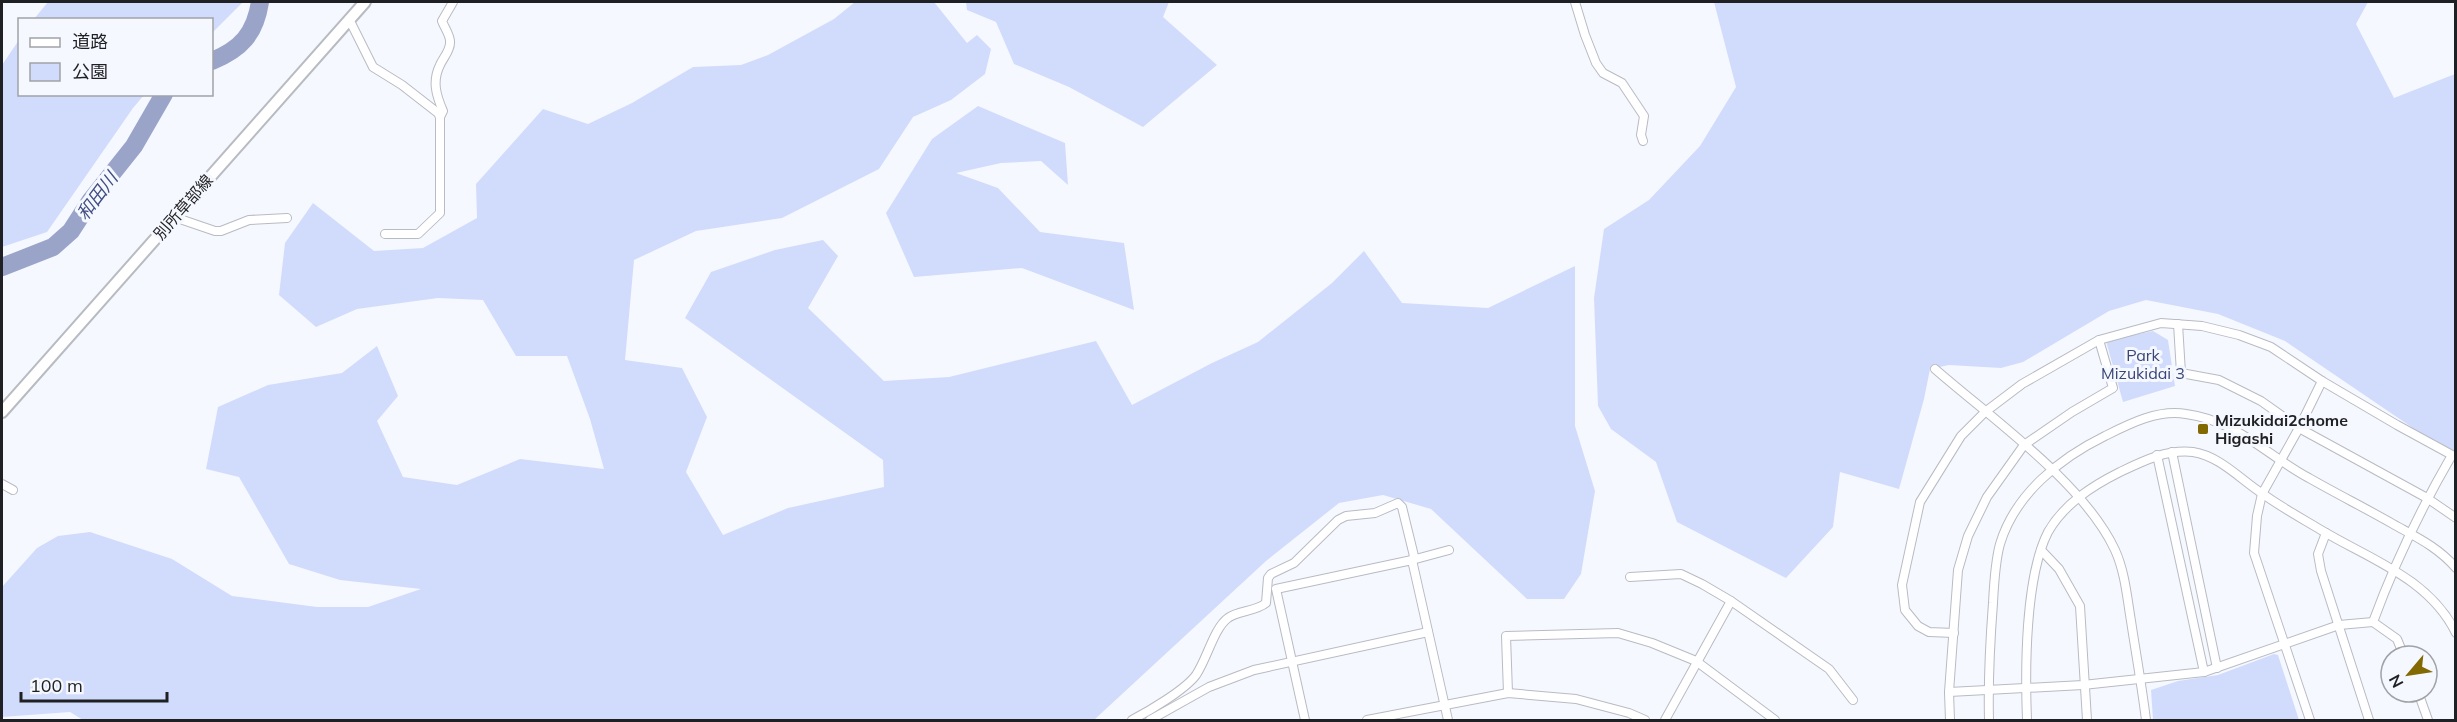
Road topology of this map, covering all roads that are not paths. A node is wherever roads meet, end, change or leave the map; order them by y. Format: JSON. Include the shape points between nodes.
{"nodes":[{"id":1,"x":365,"y":2,"type":"edge"},
{"id":2,"x":453,"y":2,"type":"edge"},
{"id":3,"x":1575,"y":2,"type":"edge"},
{"id":4,"x":349,"y":19,"type":"junction"},
{"id":5,"x":440,"y":117,"type":"junction"},
{"id":6,"x":1643,"y":141,"type":"dead end"},
{"id":7,"x":174,"y":217,"type":"junction"},
{"id":8,"x":287,"y":218,"type":"dead end"},
{"id":9,"x":385,"y":234,"type":"dead end"},
{"id":10,"x":2178,"y":324,"type":"junction"},
{"id":11,"x":2099,"y":340,"type":"junction"},
{"id":12,"x":1935,"y":369,"type":"dead end"},
{"id":13,"x":2322,"y":381,"type":"junction"},
{"id":14,"x":2,"y":412,"type":"edge"},
{"id":15,"x":1985,"y":412,"type":"junction"},
{"id":16,"x":2299,"y":429,"type":"junction"},
{"id":17,"x":2024,"y":445,"type":"junction"},
{"id":18,"x":2172,"y":452,"type":"junction"},
{"id":19,"x":2157,"y":455,"type":"junction"},
{"id":20,"x":2280,"y":460,"type":"junction"},
{"id":21,"x":2052,"y":469,"type":"junction"},
{"id":22,"x":2,"y":484,"type":"edge"},
{"id":23,"x":13,"y":490,"type":"dead end"},
{"id":24,"x":2262,"y":494,"type":"junction"},
{"id":25,"x":2079,"y":498,"type":"junction"},
{"id":26,"x":2427,"y":498,"type":"junction"},
{"id":27,"x":2456,"y":518,"type":"edge"},
{"id":28,"x":2326,"y":533,"type":"junction"},
{"id":29,"x":2410,"y":534,"type":"junction"},
{"id":30,"x":1449,"y":550,"type":"dead end"},
{"id":31,"x":2042,"y":550,"type":"junction"},
{"id":32,"x":1412,"y":560,"type":"junction"},
{"id":33,"x":2392,"y":568,"type":"junction"},
{"id":34,"x":2456,"y":568,"type":"edge"},
{"id":35,"x":1630,"y":577,"type":"dead end"},
{"id":36,"x":1731,"y":601,"type":"junction"},
{"id":37,"x":2373,"y":622,"type":"junction"},
{"id":38,"x":2339,"y":625,"type":"junction"},
{"id":39,"x":1428,"y":632,"type":"junction"},
{"id":40,"x":1954,"y":633,"type":"junction"},
{"id":41,"x":2456,"y":633,"type":"edge"},
{"id":42,"x":2284,"y":644,"type":"junction"},
{"id":43,"x":2399,"y":644,"type":"edge"},
{"id":44,"x":1696,"y":661,"type":"junction"},
{"id":45,"x":1291,"y":663,"type":"junction"},
{"id":46,"x":2217,"y":668,"type":"junction"},
{"id":47,"x":2204,"y":672,"type":"junction"},
{"id":48,"x":2141,"y":680,"type":"junction"},
{"id":49,"x":2083,"y":685,"type":"junction"},
{"id":50,"x":2026,"y":688,"type":"junction"},
{"id":51,"x":1988,"y":690,"type":"junction"},
{"id":52,"x":1949,"y":692,"type":"junction"},
{"id":53,"x":1508,"y":693,"type":"junction"},
{"id":54,"x":1853,"y":700,"type":"dead end"},
{"id":55,"x":1443,"y":704,"type":"junction"},
{"id":56,"x":2422,"y":704,"type":"edge"},
{"id":57,"x":1132,"y":720,"type":"edge"},
{"id":58,"x":1150,"y":720,"type":"edge"},
{"id":59,"x":1305,"y":720,"type":"edge"},
{"id":60,"x":1368,"y":720,"type":"edge"},
{"id":61,"x":1448,"y":720,"type":"edge"},
{"id":62,"x":1646,"y":720,"type":"edge"},
{"id":63,"x":1665,"y":720,"type":"edge"},
{"id":64,"x":1775,"y":720,"type":"edge"},
{"id":65,"x":1950,"y":720,"type":"edge"},
{"id":66,"x":1989,"y":720,"type":"edge"},
{"id":67,"x":2027,"y":720,"type":"edge"},
{"id":68,"x":2087,"y":720,"type":"edge"},
{"id":69,"x":2146,"y":720,"type":"edge"},
{"id":70,"x":2310,"y":720,"type":"edge"},
{"id":71,"x":2369,"y":720,"type":"edge"},
{"id":72,"x":2428,"y":720,"type":"edge"}],
"edges":[{"from":1,"to":4,"type":"main road","name":"別所草部線"},
{"from":2,"to":5,"type":"street","via":[[442,21],[451,42],[437,74],[436,96],[443,111]]},
{"from":3,"to":6,"type":"street","via":[[1596,63],[1603,73],[1622,83],[1644,116]]},
{"from":4,"to":5,"type":"street","via":[[373,67]]},
{"from":4,"to":7,"type":"main road","name":"別所草部線"},
{"from":5,"to":9,"type":"street","via":[[440,213],[418,234]]},
{"from":7,"to":8,"type":"street","via":[[215,231],[249,220]]},
{"from":7,"to":14,"type":"main road","name":"別所草部線"},
{"from":10,"to":11,"type":"street","via":[[2161,323]]},
{"from":10,"to":13,"type":"street","via":[[2239,335],[2271,347]]},
{"from":10,"to":16,"type":"street","via":[[2181,373],[2219,380],[2261,401]]},
{"from":11,"to":15,"type":"street","via":[[2022,384]]},
{"from":11,"to":17,"type":"street","via":[[2113,388]]},
{"from":12,"to":15,"type":"street"},
{"from":13,"to":16,"type":"street"},
{"from":13,"to":26,"type":"street","via":[[2452,455]]},
{"from":15,"to":17,"type":"street"},
{"from":15,"to":40,"type":"street","via":[[1962,436],[1920,502],[1902,585],[1905,610],[1918,626],[1929,632]]},
{"from":16,"to":20,"type":"street"},
{"from":16,"to":26,"type":"street"},
{"from":17,"to":21,"type":"street"},
{"from":17,"to":40,"type":"street","via":[[1987,497],[1968,536],[1958,570]]},
{"from":18,"to":19,"type":"street"},
{"from":18,"to":24,"type":"street","via":[[2194,453],[2215,460]]},
{"from":18,"to":46,"type":"street"},
{"from":19,"to":25,"type":"street","via":[[2101,481]]},
{"from":19,"to":47,"type":"street"},
{"from":20,"to":21,"type":"street","via":[[2240,431],[2185,413],[2132,423],[2074,452]]},
{"from":20,"to":24,"type":"street"},
{"from":20,"to":29,"type":"street"},
{"from":21,"to":25,"type":"street"},
{"from":21,"to":51,"type":"street","via":[[2016,512],[2000,544]]},
{"from":22,"to":23,"type":"street"},
{"from":24,"to":28,"type":"street"},
{"from":24,"to":42,"type":"street","via":[[2254,553]]},
{"from":25,"to":31,"type":"street","via":[[2049,532]]},
{"from":25,"to":48,"type":"street","via":[[2115,550],[2123,574]]},
{"from":26,"to":27,"type":"street"},
{"from":26,"to":29,"type":"street"},
{"from":28,"to":33,"type":"street"},
{"from":28,"to":38,"type":"street","via":[[2318,554]]},
{"from":29,"to":33,"type":"street"},
{"from":29,"to":34,"type":"street","via":[[2434,548]]},
{"from":30,"to":32,"type":"street"},
{"from":31,"to":49,"type":"street","via":[[2059,569],[2080,606]]},
{"from":31,"to":50,"type":"street","via":[[2033,581]]},
{"from":32,"to":39,"type":"street"},
{"from":32,"to":45,"type":"street","via":[[1276,590]]},
{"from":32,"to":57,"type":"street","via":[[1398,503],[1375,513],[1338,520],[1294,563],[1271,574],[1266,603],[1228,617],[1195,677]]},
{"from":33,"to":37,"type":"street"},
{"from":33,"to":41,"type":"street","via":[[2438,604]]},
{"from":35,"to":36,"type":"street","via":[[1681,574]]},
{"from":36,"to":44,"type":"street"},
{"from":36,"to":54,"type":"street","via":[[1829,669]]},
{"from":37,"to":38,"type":"street"},
{"from":37,"to":43,"type":"street"},
{"from":38,"to":42,"type":"street"},
{"from":38,"to":71,"type":"street"},
{"from":39,"to":45,"type":"street"},
{"from":39,"to":55,"type":"street"},
{"from":40,"to":52,"type":"street"},
{"from":42,"to":46,"type":"street"},
{"from":42,"to":70,"type":"street"},
{"from":44,"to":53,"type":"street","via":[[1618,633],[1506,636]]},
{"from":44,"to":63,"type":"street"},
{"from":44,"to":64,"type":"street"},
{"from":45,"to":58,"type":"street","via":[[1254,670],[1209,687]]},
{"from":45,"to":59,"type":"street"},
{"from":46,"to":47,"type":"street"},
{"from":47,"to":48,"type":"street"},
{"from":48,"to":49,"type":"street"},
{"from":48,"to":69,"type":"street"},
{"from":49,"to":50,"type":"street"},
{"from":49,"to":68,"type":"street"},
{"from":50,"to":51,"type":"street"},
{"from":50,"to":67,"type":"street"},
{"from":51,"to":52,"type":"street"},
{"from":51,"to":66,"type":"street"},
{"from":52,"to":65,"type":"street"},
{"from":53,"to":55,"type":"street"},
{"from":53,"to":62,"type":"street","via":[[1576,699]]},
{"from":55,"to":60,"type":"street"},
{"from":55,"to":61,"type":"street"},
{"from":56,"to":72,"type":"street"}]}
